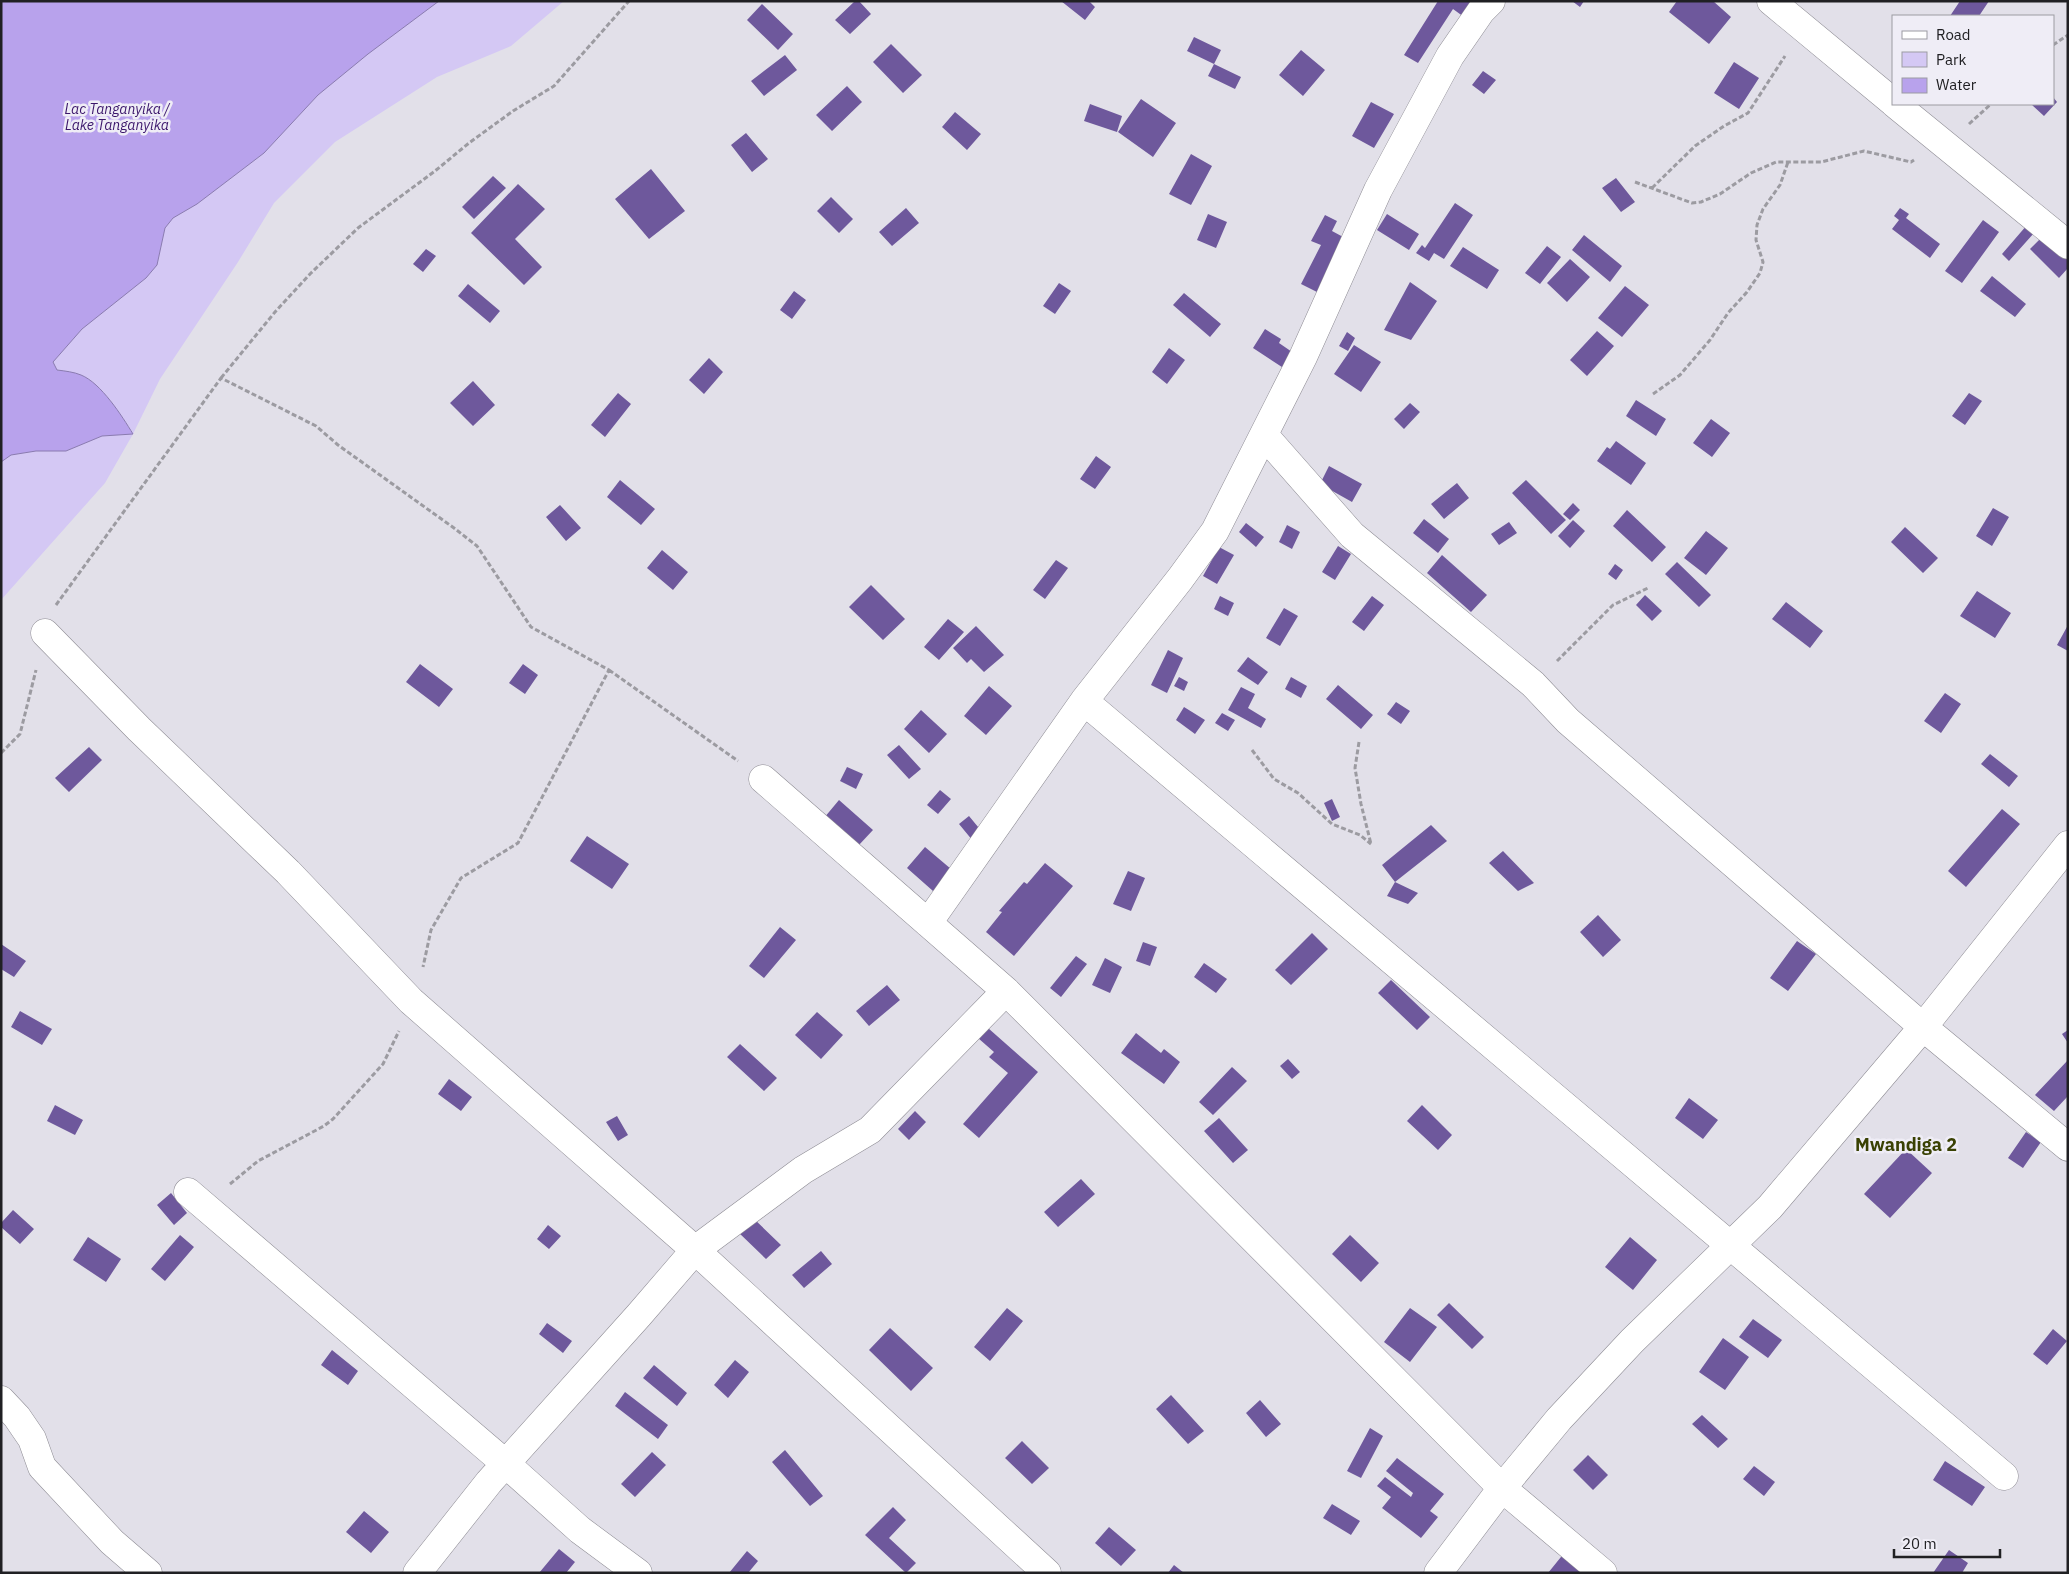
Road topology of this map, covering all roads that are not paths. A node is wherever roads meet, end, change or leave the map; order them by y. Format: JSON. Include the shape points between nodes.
{"nodes":[{"id":1,"x":1491,"y":1,"type":"edge"},
{"id":2,"x":1771,"y":1,"type":"edge"},
{"id":3,"x":1892,"y":101,"type":"edge"},
{"id":4,"x":1896,"y":105,"type":"edge"},
{"id":5,"x":2068,"y":245,"type":"edge"},
{"id":6,"x":1264,"y":435,"type":"junction"},
{"id":7,"x":45,"y":633,"type":"road end"},
{"id":8,"x":1084,"y":701,"type":"junction"},
{"id":9,"x":763,"y":779,"type":"road end"},
{"id":10,"x":2068,"y":846,"type":"edge"},
{"id":11,"x":928,"y":923,"type":"junction"},
{"id":12,"x":1006,"y":991,"type":"junction"},
{"id":13,"x":1923,"y":1027,"type":"junction"},
{"id":14,"x":2068,"y":1147,"type":"edge"},
{"id":15,"x":194,"y":1198,"type":"road end"},
{"id":16,"x":1730,"y":1246,"type":"junction"},
{"id":17,"x":694,"y":1250,"type":"junction"},
{"id":18,"x":1,"y":1400,"type":"edge"},
{"id":19,"x":506,"y":1464,"type":"junction"},
{"id":20,"x":2004,"y":1476,"type":"dead end"},
{"id":21,"x":1502,"y":1488,"type":"junction"},
{"id":22,"x":148,"y":1573,"type":"edge"},
{"id":23,"x":417,"y":1573,"type":"edge"},
{"id":24,"x":638,"y":1573,"type":"edge"},
{"id":25,"x":1047,"y":1573,"type":"edge"},
{"id":26,"x":1438,"y":1573,"type":"edge"},
{"id":27,"x":1603,"y":1573,"type":"edge"}],
"edges":[{"from":1,"to":6,"type":"street","via":[[1450,56],[1378,190]]},
{"from":2,"to":3,"type":"street"},
{"from":4,"to":5,"type":"street"},
{"from":6,"to":8,"type":"street","via":[[1215,531]]},
{"from":6,"to":13,"type":"street","via":[[1352,535],[1533,684],[1568,721]]},
{"from":7,"to":17,"type":"street","via":[[139,729],[288,872],[411,1001]]},
{"from":8,"to":11,"type":"street"},
{"from":8,"to":16,"type":"street"},
{"from":9,"to":11,"type":"street"},
{"from":10,"to":13,"type":"street"},
{"from":11,"to":12,"type":"street"},
{"from":12,"to":17,"type":"street","via":[[870,1130],[803,1170]]},
{"from":12,"to":21,"type":"street"},
{"from":13,"to":14,"type":"street"},
{"from":13,"to":16,"type":"street","via":[[1770,1208]]},
{"from":15,"to":19,"type":"street"},
{"from":16,"to":20,"type":"street"},
{"from":16,"to":21,"type":"street","via":[[1632,1341],[1559,1419]]},
{"from":17,"to":19,"type":"street"},
{"from":17,"to":25,"type":"street"},
{"from":18,"to":22,"type":"street","via":[[32,1439],[42,1467],[112,1542]]},
{"from":19,"to":23,"type":"street"},
{"from":19,"to":24,"type":"street","via":[[580,1530]]},
{"from":21,"to":26,"type":"street"},
{"from":21,"to":27,"type":"street"}]}
